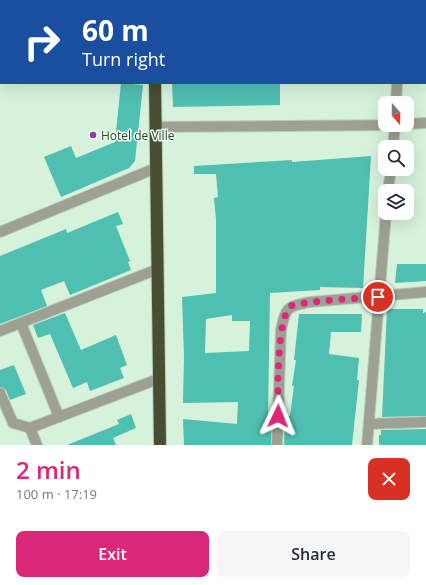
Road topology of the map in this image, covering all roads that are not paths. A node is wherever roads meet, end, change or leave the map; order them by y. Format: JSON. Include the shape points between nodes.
{"nodes":[{"id":1,"x":155,"y":84,"type":"edge"},
{"id":2,"x":397,"y":84,"type":"edge"},
{"id":3,"x":396,"y":96,"type":"edge"},
{"id":4,"x":426,"y":123,"type":"edge"},
{"id":5,"x":414,"y":124,"type":"edge"},
{"id":6,"x":378,"y":125,"type":"edge"},
{"id":7,"x":155,"y":127,"type":"junction"},
{"id":8,"x":156,"y":168,"type":"junction"},
{"id":9,"x":385,"y":220,"type":"edge"},
{"id":10,"x":0,"y":232,"type":"edge"},
{"id":11,"x":158,"y":269,"type":"junction"},
{"id":12,"x":426,"y":292,"type":"edge"},
{"id":13,"x":378,"y":297,"type":"junction"},
{"id":14,"x":21,"y":323,"type":"junction"},
{"id":15,"x":0,"y":331,"type":"edge"},
{"id":16,"x":158,"y":379,"type":"junction"},
{"id":17,"x":0,"y":393,"type":"edge"},
{"id":18,"x":59,"y":416,"type":"junction"},
{"id":19,"x":426,"y":422,"type":"edge"},
{"id":20,"x":369,"y":424,"type":"junction"},
{"id":21,"x":30,"y":428,"type":"junction"},
{"id":22,"x":37,"y":445,"type":"edge"},
{"id":23,"x":160,"y":445,"type":"edge"},
{"id":24,"x":277,"y":445,"type":"edge"},
{"id":25,"x":367,"y":445,"type":"edge"}],
"edges":[{"from":1,"to":7,"type":"highway"},
{"from":2,"to":3,"type":"street"},
{"from":4,"to":5,"type":"street"},
{"from":6,"to":7,"type":"street"},
{"from":7,"to":8,"type":"highway"},
{"from":8,"to":10,"type":"street"},
{"from":8,"to":11,"type":"highway"},
{"from":9,"to":13,"type":"street"},
{"from":11,"to":14,"type":"street"},
{"from":11,"to":16,"type":"highway"},
{"from":12,"to":13,"type":"street"},
{"from":13,"to":20,"type":"street"},
{"from":13,"to":24,"type":"street","via":[[310,302],[291,306],[285,314],[280,345]]},
{"from":14,"to":15,"type":"street"},
{"from":14,"to":18,"type":"street"},
{"from":16,"to":18,"type":"street"},
{"from":16,"to":23,"type":"highway"},
{"from":17,"to":21,"type":"street","via":[[13,423]]},
{"from":18,"to":21,"type":"street"},
{"from":19,"to":20,"type":"street"},
{"from":20,"to":25,"type":"street"},
{"from":21,"to":22,"type":"street"}]}
